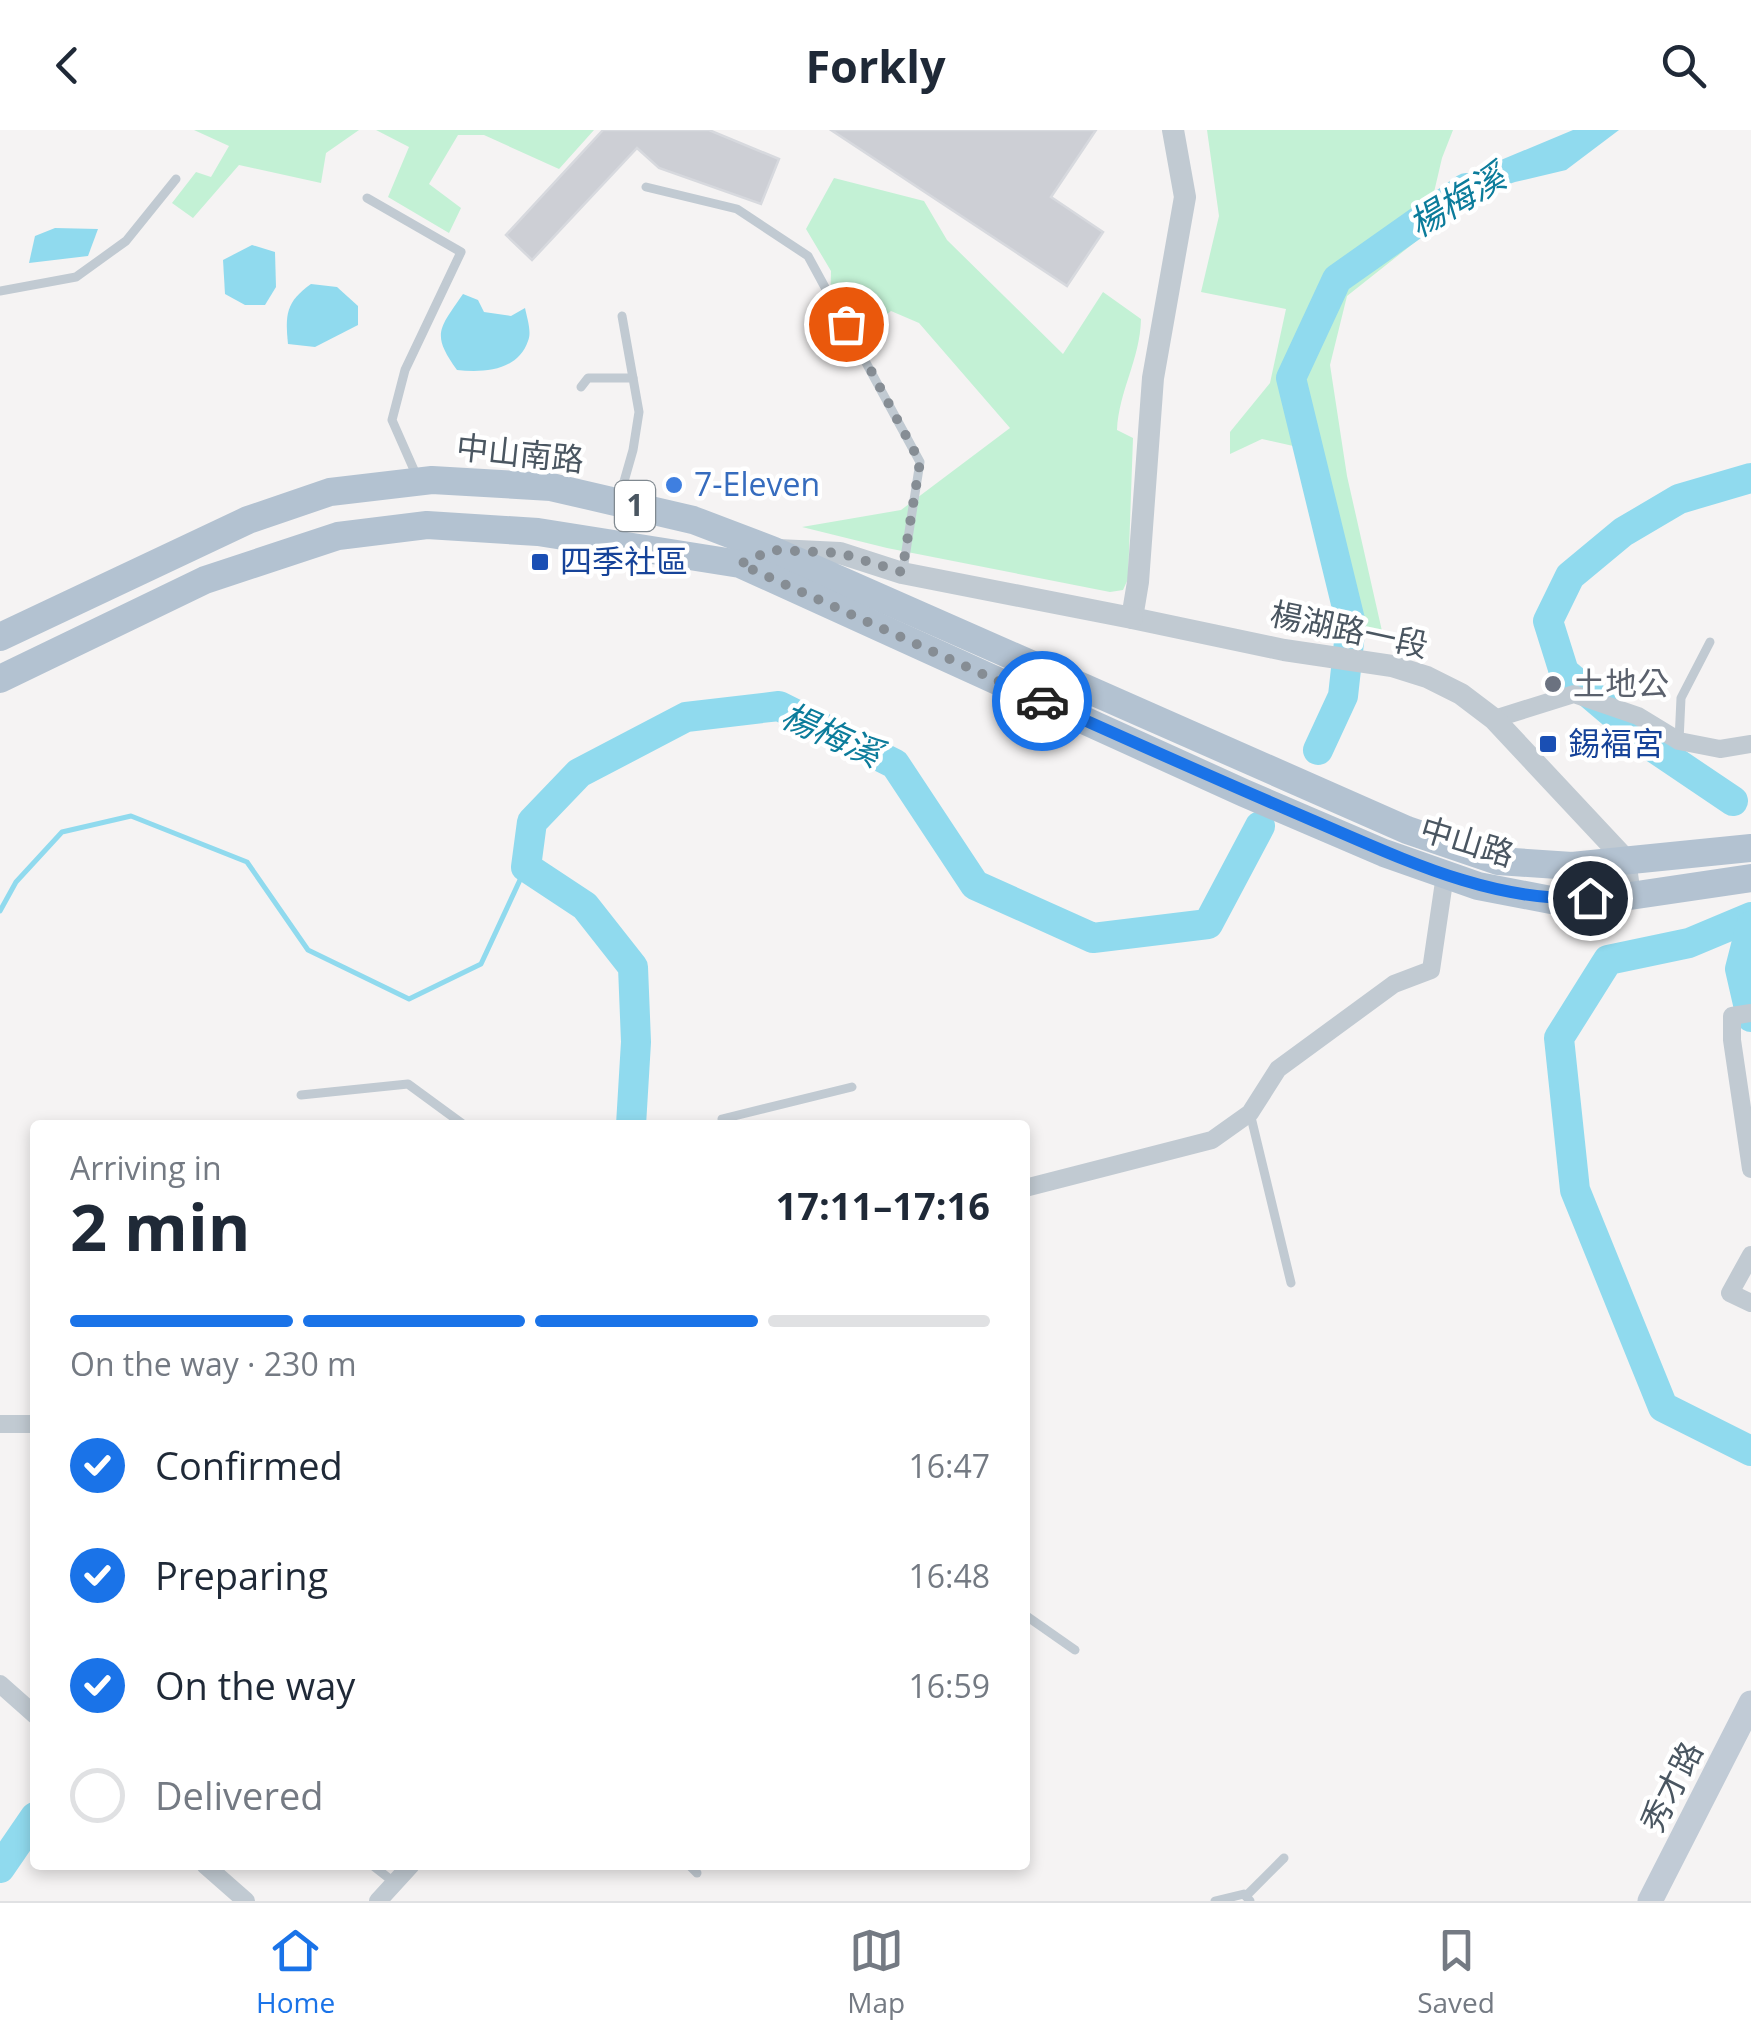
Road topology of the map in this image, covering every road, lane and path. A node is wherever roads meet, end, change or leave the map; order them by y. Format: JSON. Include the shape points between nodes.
{"nodes":[{"id":1,"x":1173,"y":130,"type":"edge"},
{"id":2,"x":176,"y":179,"type":"dead end"},
{"id":3,"x":646,"y":187,"type":"dead end"},
{"id":4,"x":367,"y":198,"type":"dead end"},
{"id":5,"x":0,"y":291,"type":"edge"},
{"id":6,"x":622,"y":316,"type":"dead end"},
{"id":7,"x":633,"y":378,"type":"junction"},
{"id":8,"x":581,"y":387,"type":"dead end"},
{"id":9,"x":419,"y":482,"type":"junction"},
{"id":10,"x":618,"y":502,"type":"junction"},
{"id":11,"x":772,"y":550,"type":"junction"},
{"id":12,"x":740,"y":564,"type":"junction"},
{"id":13,"x":902,"y":572,"type":"junction"},
{"id":14,"x":1132,"y":618,"type":"junction"},
{"id":15,"x":0,"y":637,"type":"edge"},
{"id":16,"x":1710,"y":642,"type":"dead end"},
{"id":17,"x":0,"y":679,"type":"edge"},
{"id":18,"x":1494,"y":719,"type":"junction"},
{"id":19,"x":1678,"y":740,"type":"junction"},
{"id":20,"x":1751,"y":744,"type":"edge"},
{"id":21,"x":1322,"y":790,"type":"joint"},
{"id":22,"x":1751,"y":848,"type":"edge"},
{"id":23,"x":1625,"y":858,"type":"junction"},
{"id":24,"x":1446,"y":874,"type":"junction"},
{"id":25,"x":1738,"y":879,"type":"edge"},
{"id":26,"x":1630,"y":896,"type":"junction"},
{"id":27,"x":1746,"y":1014,"type":"edge"},
{"id":28,"x":852,"y":1087,"type":"dead end"},
{"id":29,"x":300,"y":1095,"type":"dead end"},
{"id":30,"x":1250,"y":1113,"type":"junction"},
{"id":31,"x":457,"y":1120,"type":"edge"},
{"id":32,"x":723,"y":1120,"type":"edge"},
{"id":33,"x":1751,"y":1170,"type":"edge"},
{"id":34,"x":1030,"y":1187,"type":"edge"},
{"id":35,"x":1751,"y":1254,"type":"edge"},
{"id":36,"x":1291,"y":1283,"type":"dead end"},
{"id":37,"x":1751,"y":1304,"type":"edge"},
{"id":38,"x":0,"y":1424,"type":"edge"},
{"id":39,"x":30,"y":1424,"type":"edge"},
{"id":40,"x":1030,"y":1618,"type":"edge"},
{"id":41,"x":1075,"y":1650,"type":"dead end"},
{"id":42,"x":0,"y":1684,"type":"edge"},
{"id":43,"x":1751,"y":1703,"type":"edge"},
{"id":44,"x":30,"y":1711,"type":"edge"},
{"id":45,"x":1284,"y":1858,"type":"dead end"},
{"id":46,"x":211,"y":1870,"type":"edge"},
{"id":47,"x":378,"y":1870,"type":"edge"},
{"id":48,"x":407,"y":1870,"type":"edge"},
{"id":49,"x":395,"y":1883,"type":"junction"},
{"id":50,"x":1248,"y":1899,"type":"edge"},
{"id":51,"x":246,"y":1901,"type":"edge"},
{"id":52,"x":378,"y":1901,"type":"edge"},
{"id":53,"x":1215,"y":1901,"type":"edge"},
{"id":54,"x":1650,"y":1901,"type":"edge"}],
"edges":[{"from":1,"to":14,"type":"street","via":[[1184,197],[1153,378]]},
{"from":2,"to":5,"type":"lane","via":[[126,240],[76,277]]},
{"from":3,"to":13,"type":"lane","via":[[737,208],[808,256],[920,462]]},
{"from":4,"to":9,"type":"lane","via":[[461,252],[404,370],[392,420]]},
{"from":6,"to":7,"type":"lane"},
{"from":7,"to":8,"type":"lane","via":[[588,378]]},
{"from":7,"to":10,"type":"lane","via":[[639,412]]},
{"from":9,"to":10,"type":"main road","name":"中山南路","number":"1","via":[[552,487]]},
{"from":9,"to":15,"type":"main road","name":"中山南路","number":"1","via":[[330,492],[248,520]]},
{"from":10,"to":11,"type":"main road","name":"中山南路","number":"1","via":[[693,520]]},
{"from":11,"to":12,"type":"street","name":"楊湖路一段"},
{"from":11,"to":13,"type":"street","name":"楊湖路一段","via":[[840,553]]},
{"from":11,"to":21,"type":"main road","name":"中山南路","number":"1"},
{"from":12,"to":17,"type":"main road","number":"1","via":[[538,532],[427,525],[338,536],[204,580]]},
{"from":12,"to":24,"type":"main road","name":"中山路","number":"1","via":[[1244,793]]},
{"from":13,"to":14,"type":"street","name":"楊湖路一段"},
{"from":14,"to":18,"type":"street","name":"楊湖路一段","via":[[1392,666],[1460,694]]},
{"from":16,"to":19,"type":"lane","via":[[1681,698]]},
{"from":18,"to":19,"type":"street","via":[[1574,694],[1638,716]]},
{"from":18,"to":23,"type":"street","name":"楊湖路一段"},
{"from":19,"to":20,"type":"street","via":[[1720,749]]},
{"from":21,"to":23,"type":"main road","name":"中山路","number":"1","via":[[1407,830],[1498,861],[1572,866]]},
{"from":22,"to":23,"type":"main road","name":"中山路","number":"1"},
{"from":23,"to":26,"type":"street"},
{"from":24,"to":26,"type":"main road","name":"中山路","number":"1","via":[[1551,900]]},
{"from":24,"to":30,"type":"street","via":[[1431,970],[1394,984],[1278,1069]]},
{"from":25,"to":26,"type":"main road","name":"中山路","number":"1"},
{"from":27,"to":33,"type":"street","via":[[1732,1016],[1732,1040]]},
{"from":28,"to":32,"type":"lane"},
{"from":29,"to":31,"type":"lane","via":[[408,1084]]},
{"from":30,"to":34,"type":"street","via":[[1212,1140]]},
{"from":30,"to":36,"type":"lane"},
{"from":35,"to":37,"type":"street","via":[[1730,1294]]},
{"from":38,"to":39,"type":"street"},
{"from":40,"to":41,"type":"lane"},
{"from":42,"to":44,"type":"street"},
{"from":43,"to":54,"type":"main road","name":"秀才路"},
{"from":45,"to":50,"type":"lane"},
{"from":46,"to":51,"type":"street"},
{"from":47,"to":49,"type":"lane"},
{"from":48,"to":49,"type":"street"},
{"from":49,"to":52,"type":"street"},
{"from":50,"to":53,"type":"lane","via":[[1244,1894]]}]}
